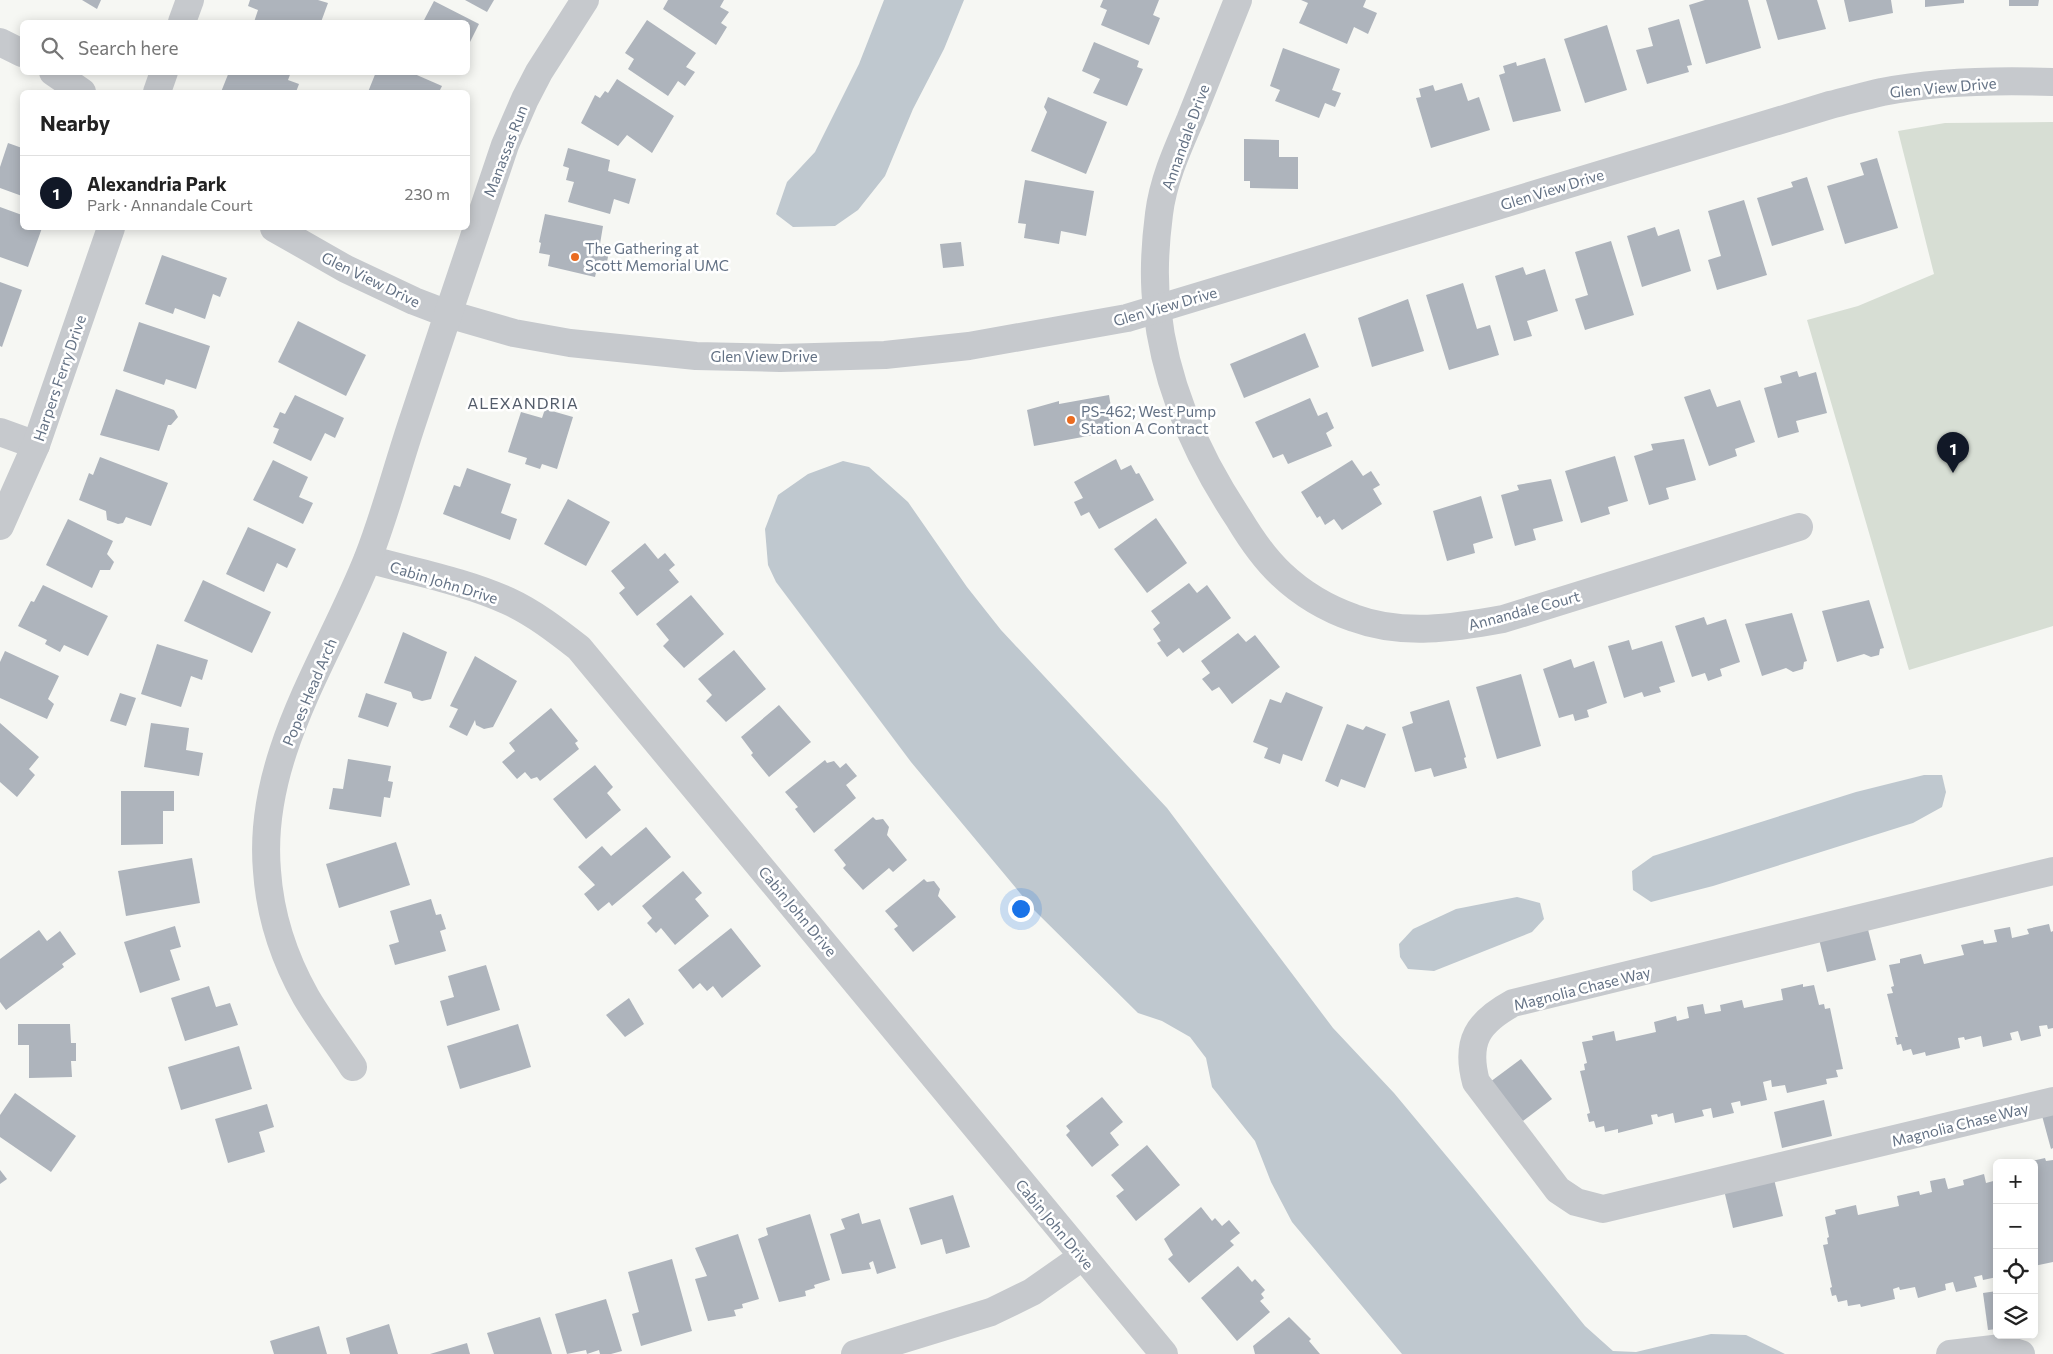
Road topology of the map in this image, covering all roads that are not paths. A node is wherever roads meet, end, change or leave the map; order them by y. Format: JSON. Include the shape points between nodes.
{"nodes":[{"id":1,"x":190,"y":0,"type":"edge"},
{"id":2,"x":585,"y":0,"type":"edge"},
{"id":3,"x":1238,"y":0,"type":"edge"},
{"id":4,"x":183,"y":20,"type":"edge"},
{"id":5,"x":0,"y":42,"type":"edge"},
{"id":6,"x":20,"y":52,"type":"edge"},
{"id":7,"x":57,"y":75,"type":"edge"},
{"id":8,"x":163,"y":75,"type":"edge"},
{"id":9,"x":2053,"y":82,"type":"edge"},
{"id":10,"x":79,"y":90,"type":"edge"},
{"id":11,"x":158,"y":90,"type":"edge"},
{"id":12,"x":111,"y":230,"type":"edge"},
{"id":13,"x":277,"y":230,"type":"edge"},
{"id":14,"x":1157,"y":310,"type":"junction"},
{"id":15,"x":448,"y":314,"type":"junction"},
{"id":16,"x":0,"y":432,"type":"edge"},
{"id":17,"x":36,"y":445,"type":"junction"},
{"id":18,"x":0,"y":526,"type":"edge"},
{"id":19,"x":1799,"y":527,"type":"dead end"},
{"id":20,"x":368,"y":559,"type":"junction"},
{"id":21,"x":2053,"y":871,"type":"edge"},
{"id":22,"x":353,"y":1067,"type":"dead end"},
{"id":23,"x":2053,"y":1101,"type":"edge"},
{"id":24,"x":1082,"y":1256,"type":"junction"},
{"id":25,"x":854,"y":1354,"type":"edge"},
{"id":26,"x":1164,"y":1354,"type":"edge"},
{"id":27,"x":1950,"y":1354,"type":"edge"},
{"id":28,"x":2021,"y":1354,"type":"edge"}],
"edges":[{"from":1,"to":4,"type":"street"},
{"from":2,"to":15,"type":"street","name":"Manassas Run","via":[[525,99],[505,145]]},
{"from":3,"to":14,"type":"street","name":"Annandale Drive","via":[[1169,171],[1159,212],[1155,255]]},
{"from":5,"to":6,"type":"street"},
{"from":7,"to":10,"type":"street"},
{"from":8,"to":11,"type":"street"},
{"from":9,"to":14,"type":"street","name":"Glen View Drive","via":[[1950,83],[1882,92],[1830,105]]},
{"from":12,"to":17,"type":"street","name":"Harpers Ferry Drive"},
{"from":13,"to":15,"type":"street","name":"Glen View Drive","via":[[346,270]]},
{"from":14,"to":15,"type":"street","name":"Glen View Drive","via":[[968,346],[885,354],[780,358],[696,356],[570,343],[514,333]]},
{"from":14,"to":19,"type":"street","name":"Annandale Court","via":[[1167,363],[1181,408],[1221,493],[1260,552],[1281,574],[1312,598],[1354,618],[1412,629],[1458,628],[1503,619]]},
{"from":15,"to":20,"type":"street","name":"Popes Head Arch"},
{"from":16,"to":17,"type":"street"},
{"from":17,"to":18,"type":"street","name":"Harpers Ferry Drive"},
{"from":20,"to":22,"type":"street","name":"Popes Head Arch","via":[[280,758],[266,834],[266,870],[273,915],[283,949],[306,998]]},
{"from":20,"to":24,"type":"street","name":"Cabin John Drive","via":[[508,601],[549,624],[579,648]]},
{"from":21,"to":23,"type":"street","name":"Magnolia Chase Way","via":[[1513,1003],[1494,1013],[1484,1023],[1473,1045],[1472,1066],[1476,1082],[1558,1190],[1576,1202],[1603,1209]]},
{"from":24,"to":25,"type":"street","via":[[1032,1292],[991,1312]]},
{"from":24,"to":26,"type":"street","name":"Cabin John Drive"},
{"from":27,"to":28,"type":"street","via":[[2002,1348]]}]}
